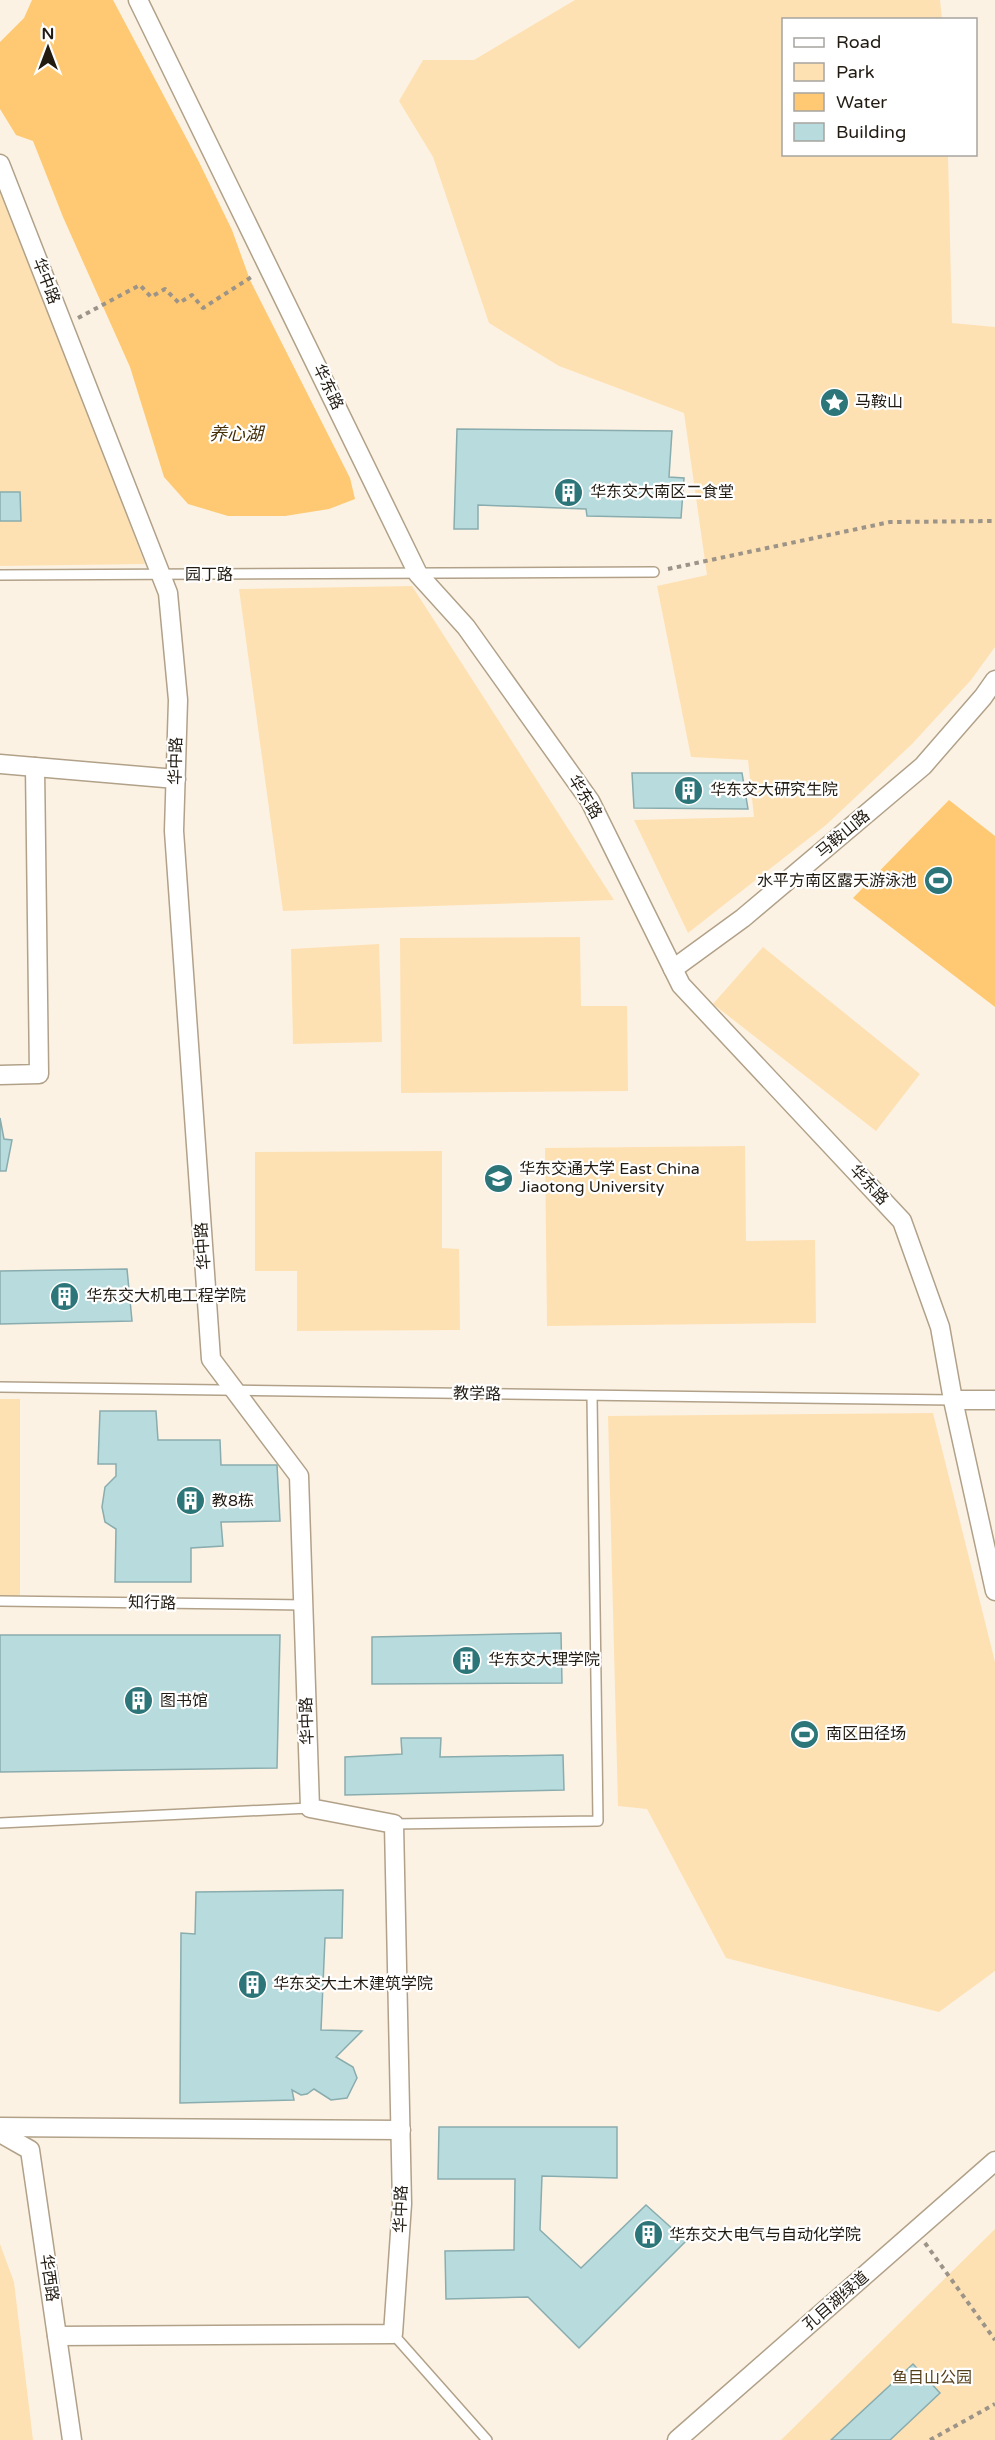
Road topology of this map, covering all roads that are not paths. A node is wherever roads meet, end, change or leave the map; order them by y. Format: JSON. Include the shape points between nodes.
{"nodes":[{"id":1,"x":138,"y":0,"type":"edge"},
{"id":2,"x":0,"y":164,"type":"edge"},
{"id":3,"x":654,"y":572,"type":"road end"},
{"id":4,"x":0,"y":574,"type":"edge"},
{"id":5,"x":418,"y":574,"type":"junction"},
{"id":6,"x":161,"y":575,"type":"junction"},
{"id":7,"x":995,"y":680,"type":"edge"},
{"id":8,"x":0,"y":764,"type":"edge"},
{"id":9,"x":35,"y":767,"type":"junction"},
{"id":10,"x":176,"y":779,"type":"junction"},
{"id":11,"x":674,"y":969,"type":"junction"},
{"id":12,"x":0,"y":1075,"type":"edge"},
{"id":13,"x":0,"y":1387,"type":"edge"},
{"id":14,"x":236,"y":1392,"type":"junction"},
{"id":15,"x":592,"y":1396,"type":"junction"},
{"id":16,"x":953,"y":1400,"type":"junction"},
{"id":17,"x":995,"y":1400,"type":"edge"},
{"id":18,"x":995,"y":1591,"type":"edge"},
{"id":19,"x":0,"y":1601,"type":"edge"},
{"id":20,"x":304,"y":1605,"type":"junction"},
{"id":21,"x":310,"y":1808,"type":"junction"},
{"id":22,"x":0,"y":1823,"type":"edge"},
{"id":23,"x":394,"y":1824,"type":"junction"},
{"id":24,"x":0,"y":2127,"type":"edge"},
{"id":25,"x":401,"y":2130,"type":"junction"},
{"id":26,"x":0,"y":2133,"type":"edge"},
{"id":27,"x":995,"y":2162,"type":"edge"},
{"id":28,"x":393,"y":2334,"type":"junction"},
{"id":29,"x":57,"y":2336,"type":"junction"},
{"id":30,"x":72,"y":2440,"type":"edge"},
{"id":31,"x":487,"y":2440,"type":"edge"},
{"id":32,"x":677,"y":2440,"type":"edge"}],
"edges":[{"from":1,"to":5,"type":"street","name":"华东路"},
{"from":2,"to":6,"type":"street","name":"华中路"},
{"from":3,"to":5,"type":"lane","name":"园丁路"},
{"from":4,"to":6,"type":"lane","name":"园丁路"},
{"from":5,"to":6,"type":"lane","name":"园丁路"},
{"from":5,"to":11,"type":"street","name":"华东路","via":[[466,627],[590,801]]},
{"from":6,"to":10,"type":"street","name":"华中路","via":[[168,593],[178,700]]},
{"from":7,"to":11,"type":"street","name":"马鞍山路","via":[[923,766],[743,918]]},
{"from":8,"to":9,"type":"street"},
{"from":9,"to":10,"type":"street"},
{"from":9,"to":12,"type":"street","via":[[39,1074]]},
{"from":10,"to":14,"type":"street","name":"华中路","via":[[174,831],[211,1359]]},
{"from":11,"to":16,"type":"street","name":"华东路","via":[[681,985],[902,1221],[940,1327]]},
{"from":13,"to":14,"type":"lane","name":"教学路"},
{"from":14,"to":15,"type":"lane","name":"教学路"},
{"from":14,"to":20,"type":"street","name":"华中路","via":[[299,1476]]},
{"from":15,"to":16,"type":"lane","name":"教学路"},
{"from":15,"to":23,"type":"lane","via":[[598,1821]]},
{"from":16,"to":17,"type":"street"},
{"from":16,"to":18,"type":"street","name":"华东路"},
{"from":19,"to":20,"type":"lane","name":"知行路"},
{"from":20,"to":21,"type":"street","name":"华中路"},
{"from":21,"to":22,"type":"lane"},
{"from":21,"to":23,"type":"street"},
{"from":23,"to":25,"type":"street","name":"华中路"},
{"from":24,"to":25,"type":"street"},
{"from":25,"to":28,"type":"street","name":"华中路","via":[[402,2204]]},
{"from":26,"to":29,"type":"street","name":"华西路","via":[[30,2150]]},
{"from":27,"to":32,"type":"street","name":"孔目湖绿道"},
{"from":28,"to":29,"type":"street"},
{"from":28,"to":31,"type":"lane"},
{"from":29,"to":30,"type":"street","name":"华西路"}]}
